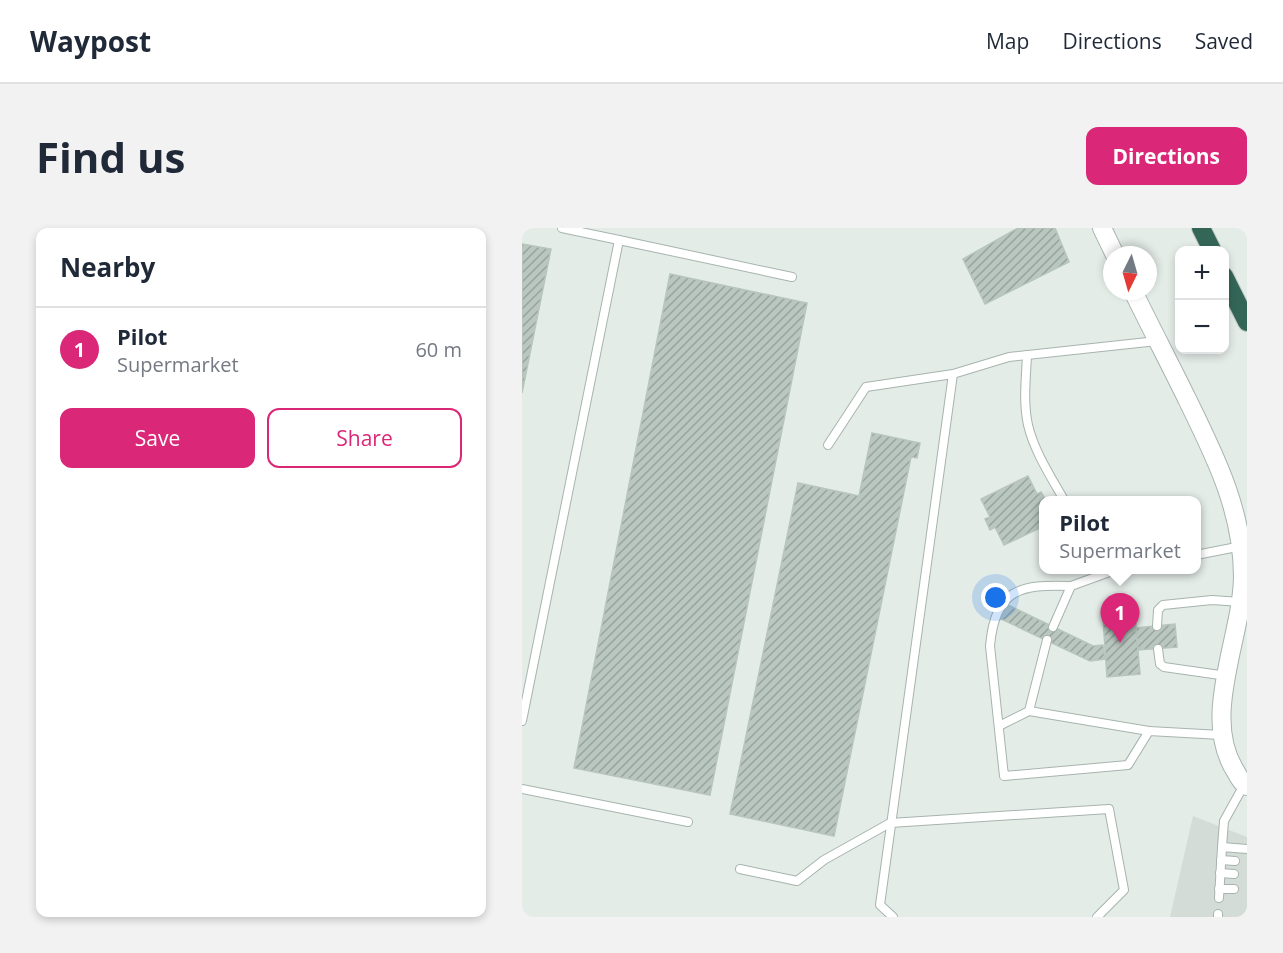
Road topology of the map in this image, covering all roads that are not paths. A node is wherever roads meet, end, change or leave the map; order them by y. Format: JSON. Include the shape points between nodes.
{"nodes":[{"id":1,"x":562,"y":228,"type":"edge"},
{"id":2,"x":1102,"y":228,"type":"edge"},
{"id":3,"x":1201,"y":228,"type":"edge"},
{"id":4,"x":619,"y":240,"type":"junction"},
{"id":5,"x":1111,"y":246,"type":"edge"},
{"id":6,"x":1210,"y":246,"type":"edge"},
{"id":7,"x":792,"y":277,"type":"dead end"},
{"id":8,"x":1229,"y":286,"type":"edge"},
{"id":9,"x":1138,"y":300,"type":"edge"},
{"id":10,"x":1247,"y":322,"type":"edge"},
{"id":11,"x":1158,"y":341,"type":"junction"},
{"id":12,"x":1027,"y":355,"type":"junction"},
{"id":13,"x":954,"y":374,"type":"junction"},
{"id":14,"x":828,"y":445,"type":"dead end"},
{"id":15,"x":1061,"y":496,"type":"edge"},
{"id":16,"x":1242,"y":546,"type":"junction"},
{"id":17,"x":1201,"y":554,"type":"edge"},
{"id":18,"x":1104,"y":574,"type":"edge"},
{"id":19,"x":1071,"y":586,"type":"junction"},
{"id":20,"x":1241,"y":602,"type":"junction"},
{"id":21,"x":1157,"y":626,"type":"dead end"},
{"id":22,"x":1053,"y":627,"type":"dead end"},
{"id":23,"x":1047,"y":640,"type":"dead end"},
{"id":24,"x":1158,"y":649,"type":"dead end"},
{"id":25,"x":1227,"y":676,"type":"junction"},
{"id":26,"x":1029,"y":711,"type":"junction"},
{"id":27,"x":522,"y":721,"type":"edge"},
{"id":28,"x":999,"y":726,"type":"junction"},
{"id":29,"x":1149,"y":731,"type":"junction"},
{"id":30,"x":1221,"y":735,"type":"junction"},
{"id":31,"x":1245,"y":785,"type":"edge"},
{"id":32,"x":522,"y":789,"type":"edge"},
{"id":33,"x":688,"y":822,"type":"dead end"},
{"id":34,"x":890,"y":823,"type":"junction"},
{"id":35,"x":1222,"y":847,"type":"junction"},
{"id":36,"x":1247,"y":849,"type":"edge"},
{"id":37,"x":1221,"y":860,"type":"junction"},
{"id":38,"x":1235,"y":861,"type":"dead end"},
{"id":39,"x":740,"y":869,"type":"dead end"},
{"id":40,"x":1220,"y":873,"type":"junction"},
{"id":41,"x":1234,"y":874,"type":"dead end"},
{"id":42,"x":1234,"y":889,"type":"dead end"},
{"id":43,"x":893,"y":917,"type":"edge"},
{"id":44,"x":1097,"y":917,"type":"edge"}],
"edges":[{"from":1,"to":4,"type":"lane"},
{"from":2,"to":5,"type":"street"},
{"from":3,"to":6,"type":"highway"},
{"from":4,"to":7,"type":"lane"},
{"from":4,"to":27,"type":"lane"},
{"from":8,"to":10,"type":"highway"},
{"from":9,"to":11,"type":"street"},
{"from":11,"to":12,"type":"lane"},
{"from":11,"to":16,"type":"street","via":[[1223,472]]},
{"from":12,"to":13,"type":"lane"},
{"from":12,"to":15,"type":"lane","via":[[1028,425]]},
{"from":13,"to":14,"type":"lane","via":[[866,387]]},
{"from":13,"to":34,"type":"lane"},
{"from":16,"to":17,"type":"lane"},
{"from":16,"to":20,"type":"street"},
{"from":18,"to":19,"type":"lane"},
{"from":19,"to":22,"type":"lane"},
{"from":19,"to":28,"type":"lane","via":[[1027,587],[1002,603],[992,626],[990,646]]},
{"from":20,"to":21,"type":"lane","via":[[1212,600],[1163,605],[1158,610]]},
{"from":20,"to":25,"type":"street"},
{"from":23,"to":26,"type":"lane"},
{"from":24,"to":25,"type":"lane","via":[[1164,667]]},
{"from":25,"to":30,"type":"street"},
{"from":26,"to":28,"type":"lane"},
{"from":26,"to":29,"type":"lane"},
{"from":28,"to":29,"type":"lane","via":[[1004,776],[1128,765]]},
{"from":29,"to":30,"type":"lane"},
{"from":30,"to":31,"type":"street","via":[[1229,762]]},
{"from":31,"to":35,"type":"lane","via":[[1224,820]]},
{"from":32,"to":33,"type":"lane"},
{"from":34,"to":39,"type":"lane","via":[[824,860],[797,881]]},
{"from":34,"to":43,"type":"lane","via":[[880,905]]},
{"from":34,"to":44,"type":"lane","via":[[1109,809],[1124,890]]},
{"from":35,"to":36,"type":"lane"},
{"from":35,"to":37,"type":"lane"},
{"from":37,"to":38,"type":"lane"},
{"from":37,"to":40,"type":"lane"},
{"from":40,"to":41,"type":"lane"},
{"from":40,"to":42,"type":"lane","via":[[1219,893]]}]}
